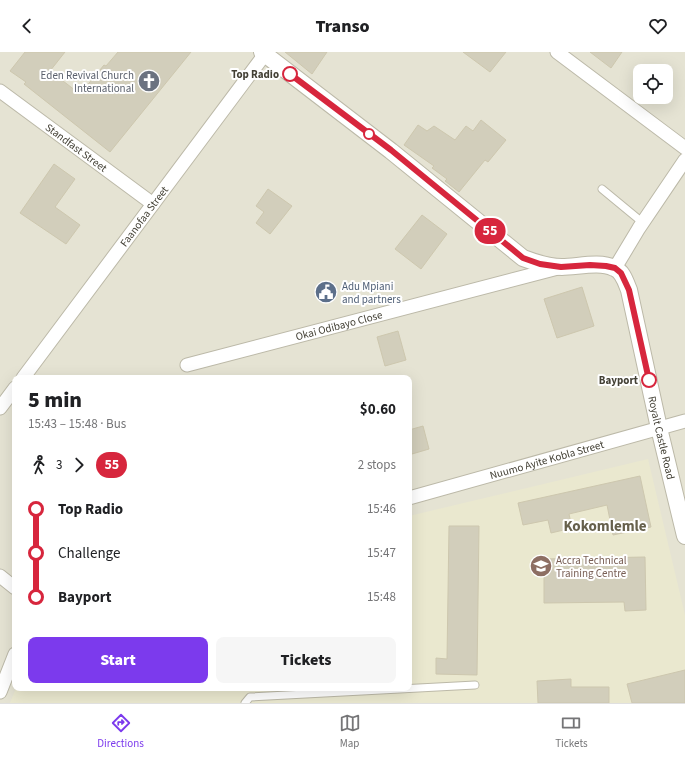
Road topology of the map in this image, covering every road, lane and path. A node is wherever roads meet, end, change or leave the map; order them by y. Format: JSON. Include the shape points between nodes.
{"nodes":[{"id":1,"x":557,"y":52,"type":"edge"},
{"id":2,"x":263,"y":53,"type":"edge"},
{"id":3,"x":0,"y":91,"type":"edge"},
{"id":4,"x":685,"y":148,"type":"edge"},
{"id":5,"x":685,"y":160,"type":"edge"},
{"id":6,"x":602,"y":190,"type":"dead end"},
{"id":7,"x":153,"y":204,"type":"junction"},
{"id":8,"x":642,"y":222,"type":"junction"},
{"id":9,"x":561,"y":267,"type":"junction"},
{"id":10,"x":615,"y":268,"type":"junction"},
{"id":11,"x":187,"y":365,"type":"dead end"},
{"id":12,"x":25,"y":375,"type":"edge"},
{"id":13,"x":12,"y":392,"type":"edge"},
{"id":14,"x":0,"y":408,"type":"edge"},
{"id":15,"x":685,"y":422,"type":"edge"},
{"id":16,"x":659,"y":428,"type":"junction"},
{"id":17,"x":412,"y":497,"type":"edge"},
{"id":18,"x":685,"y":536,"type":"edge"},
{"id":19,"x":0,"y":576,"type":"edge"},
{"id":20,"x":12,"y":586,"type":"edge"},
{"id":21,"x":12,"y":662,"type":"edge"},
{"id":22,"x":475,"y":685,"type":"dead end"},
{"id":23,"x":412,"y":688,"type":"edge"},
{"id":24,"x":362,"y":691,"type":"edge"},
{"id":25,"x":0,"y":692,"type":"edge"},
{"id":26,"x":245,"y":703,"type":"edge"}],
"edges":[{"from":1,"to":4,"type":"street"},
{"from":2,"to":7,"type":"street","name":"Faanofaa Street"},
{"from":2,"to":9,"type":"street","via":[[391,150],[523,258]]},
{"from":3,"to":7,"type":"street","name":"Standfast Street"},
{"from":5,"to":8,"type":"street"},
{"from":6,"to":8,"type":"lane"},
{"from":7,"to":12,"type":"street","name":"Faanofaa Street"},
{"from":8,"to":10,"type":"street"},
{"from":9,"to":10,"type":"street","via":[[590,265]]},
{"from":9,"to":11,"type":"street","name":"Okai Odibayo Close"},
{"from":10,"to":16,"type":"street","name":"Royalt Castle Road","via":[[621,273],[629,290]]},
{"from":13,"to":14,"type":"street"},
{"from":15,"to":16,"type":"street","name":"Nuumo Ayite Kobla Street"},
{"from":16,"to":17,"type":"street","name":"Nuumo Ayite Kobla Street"},
{"from":16,"to":18,"type":"street","name":"Royalt Castle Road"},
{"from":19,"to":20,"type":"street"},
{"from":21,"to":25,"type":"street"},
{"from":22,"to":23,"type":"lane"},
{"from":24,"to":26,"type":"lane","via":[[250,697]]}]}
